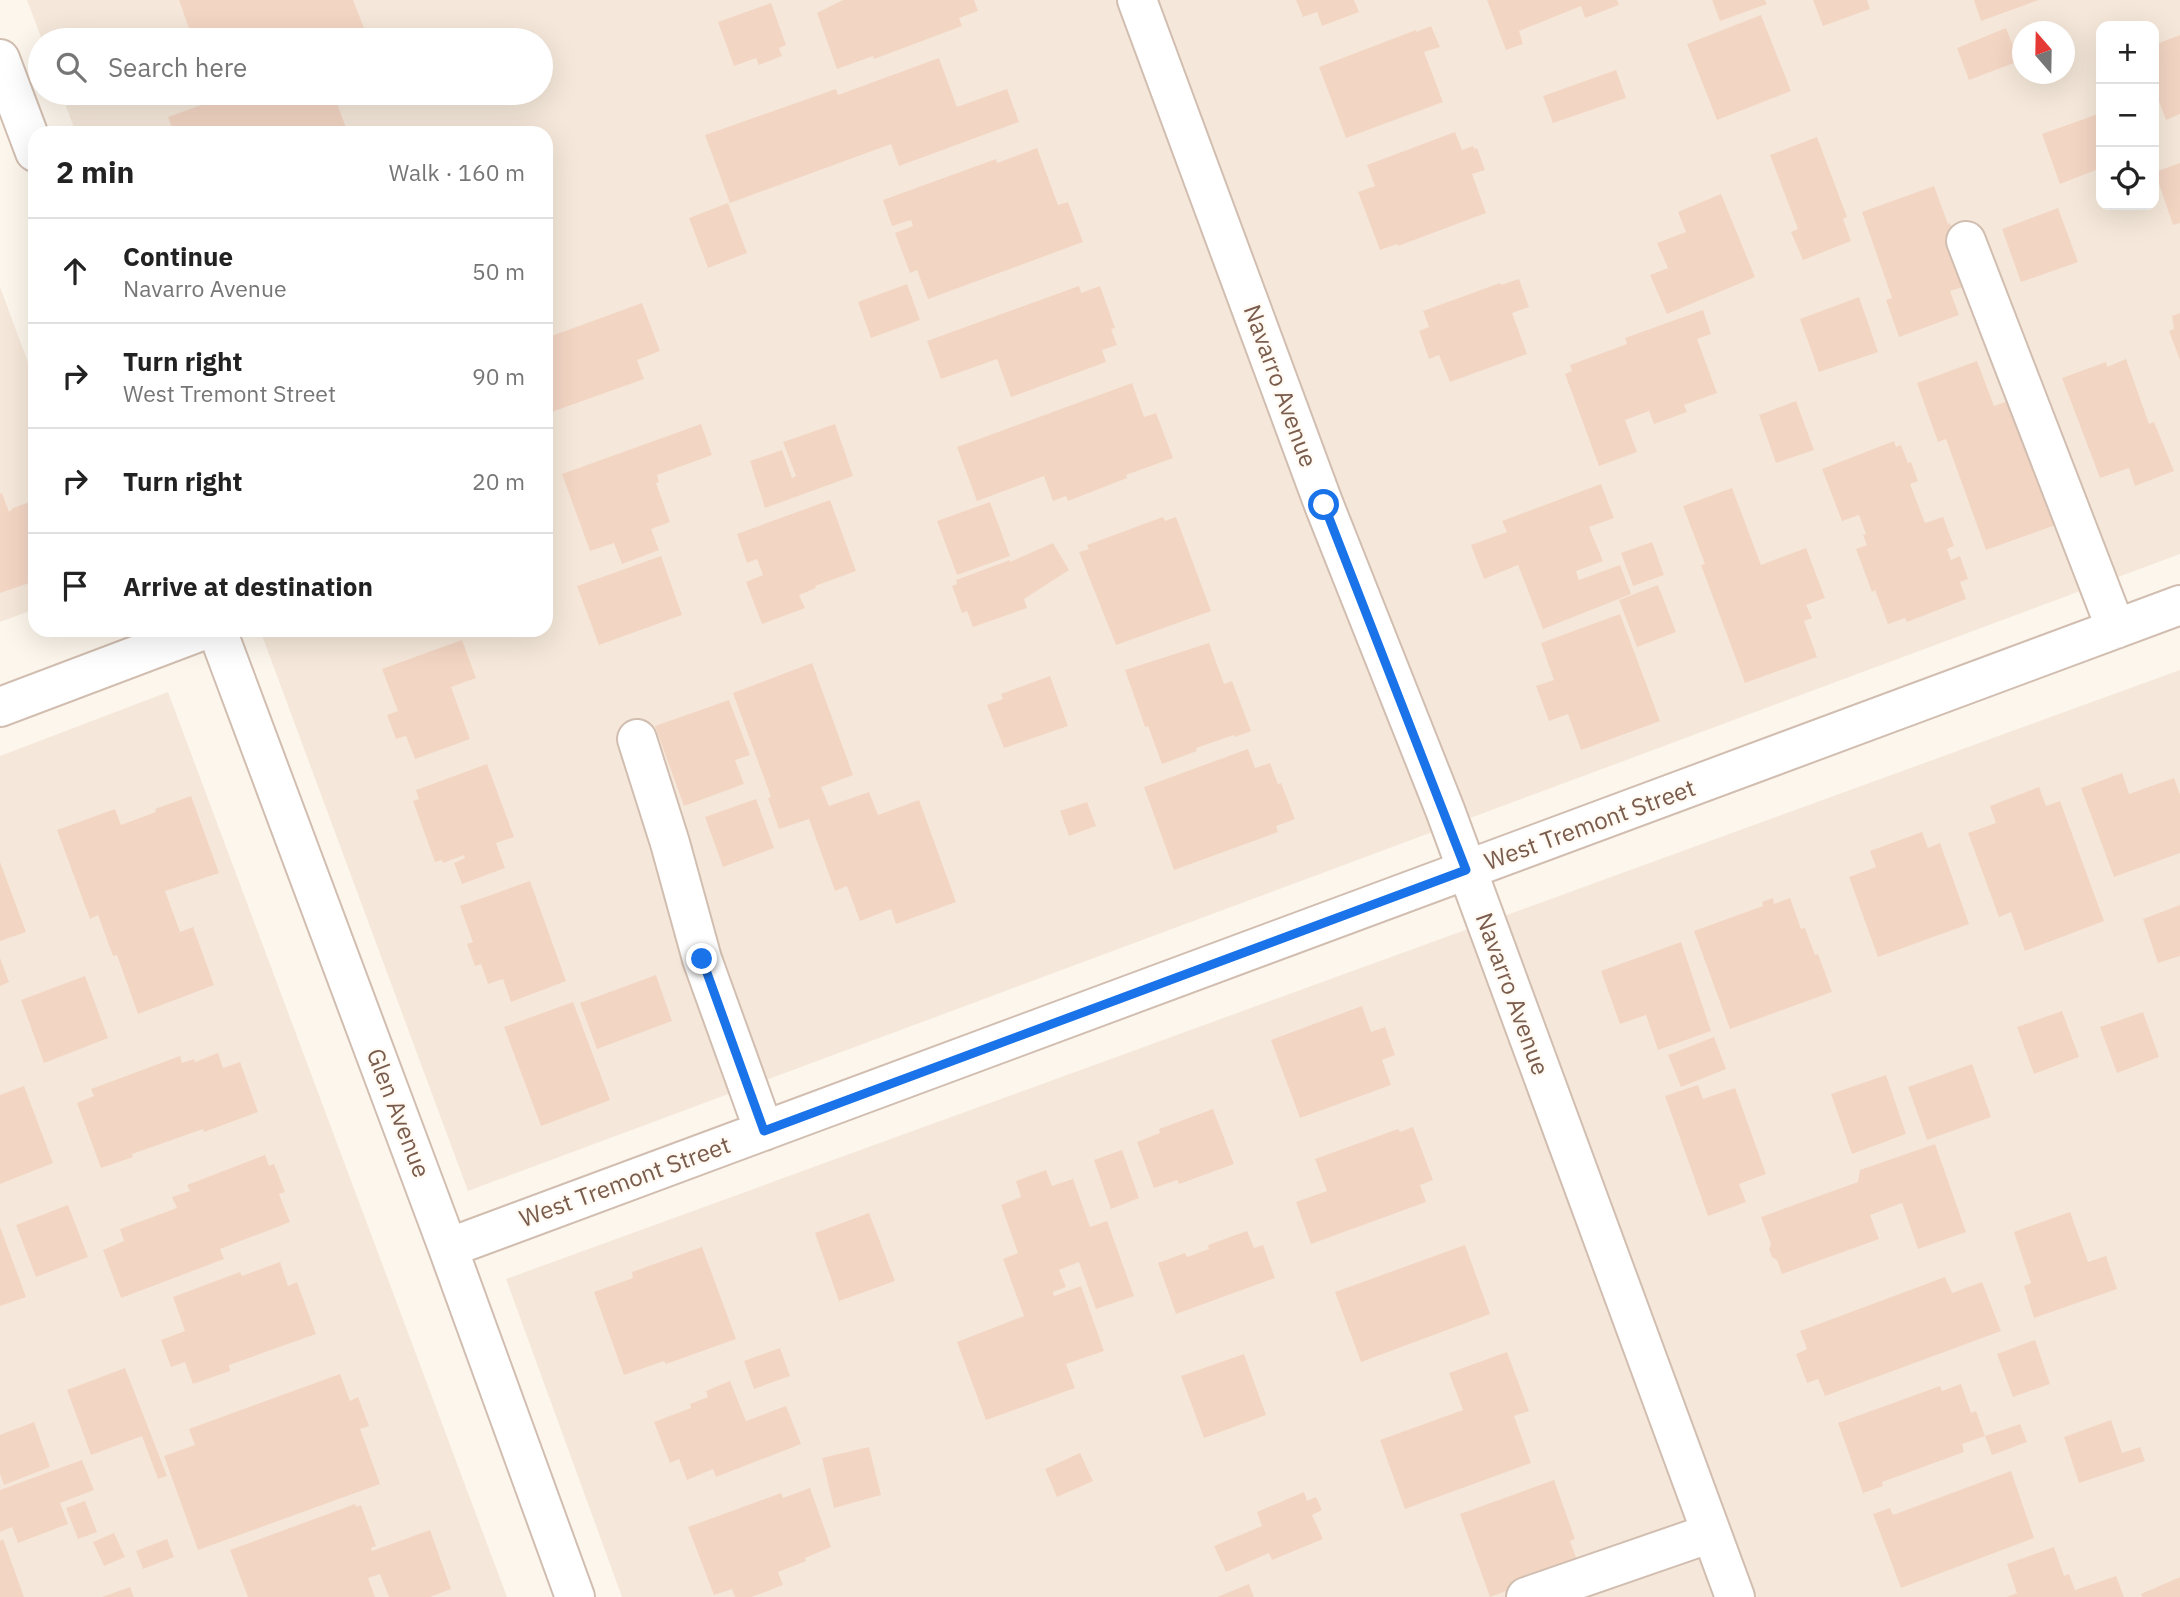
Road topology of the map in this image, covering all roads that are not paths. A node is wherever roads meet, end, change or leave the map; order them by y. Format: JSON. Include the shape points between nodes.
{"nodes":[{"id":1,"x":1137,"y":0,"type":"edge"},
{"id":2,"x":0,"y":59,"type":"edge"},
{"id":3,"x":28,"y":133,"type":"edge"},
{"id":4,"x":1966,"y":241,"type":"dead end"},
{"id":5,"x":2180,"y":606,"type":"edge"},
{"id":6,"x":2116,"y":629,"type":"junction"},
{"id":7,"x":185,"y":637,"type":"edge"},
{"id":8,"x":220,"y":637,"type":"edge"},
{"id":9,"x":0,"y":707,"type":"edge"},
{"id":10,"x":637,"y":739,"type":"dead end"},
{"id":11,"x":1466,"y":870,"type":"junction"},
{"id":12,"x":764,"y":1131,"type":"junction"},
{"id":13,"x":448,"y":1248,"type":"junction"},
{"id":14,"x":1711,"y":1533,"type":"junction"},
{"id":15,"x":575,"y":1597,"type":"edge"},
{"id":16,"x":1526,"y":1597,"type":"edge"},
{"id":17,"x":1735,"y":1597,"type":"edge"}],
"edges":[{"from":1,"to":11,"type":"street","name":"Navarro Avenue","via":[[1324,505]]},
{"from":2,"to":3,"type":"street"},
{"from":4,"to":6,"type":"street"},
{"from":5,"to":6,"type":"street","name":"West Tremont Street"},
{"from":6,"to":11,"type":"street","name":"West Tremont Street"},
{"from":7,"to":9,"type":"street"},
{"from":8,"to":13,"type":"street","name":"Glen Avenue"},
{"from":10,"to":12,"type":"street","via":[[702,959]]},
{"from":11,"to":12,"type":"street","name":"West Tremont Street"},
{"from":11,"to":14,"type":"street","name":"Navarro Avenue"},
{"from":12,"to":13,"type":"street","name":"West Tremont Street"},
{"from":13,"to":15,"type":"street","name":"Glen Avenue"},
{"from":14,"to":16,"type":"street"},
{"from":14,"to":17,"type":"street","name":"Navarro Avenue"}]}
